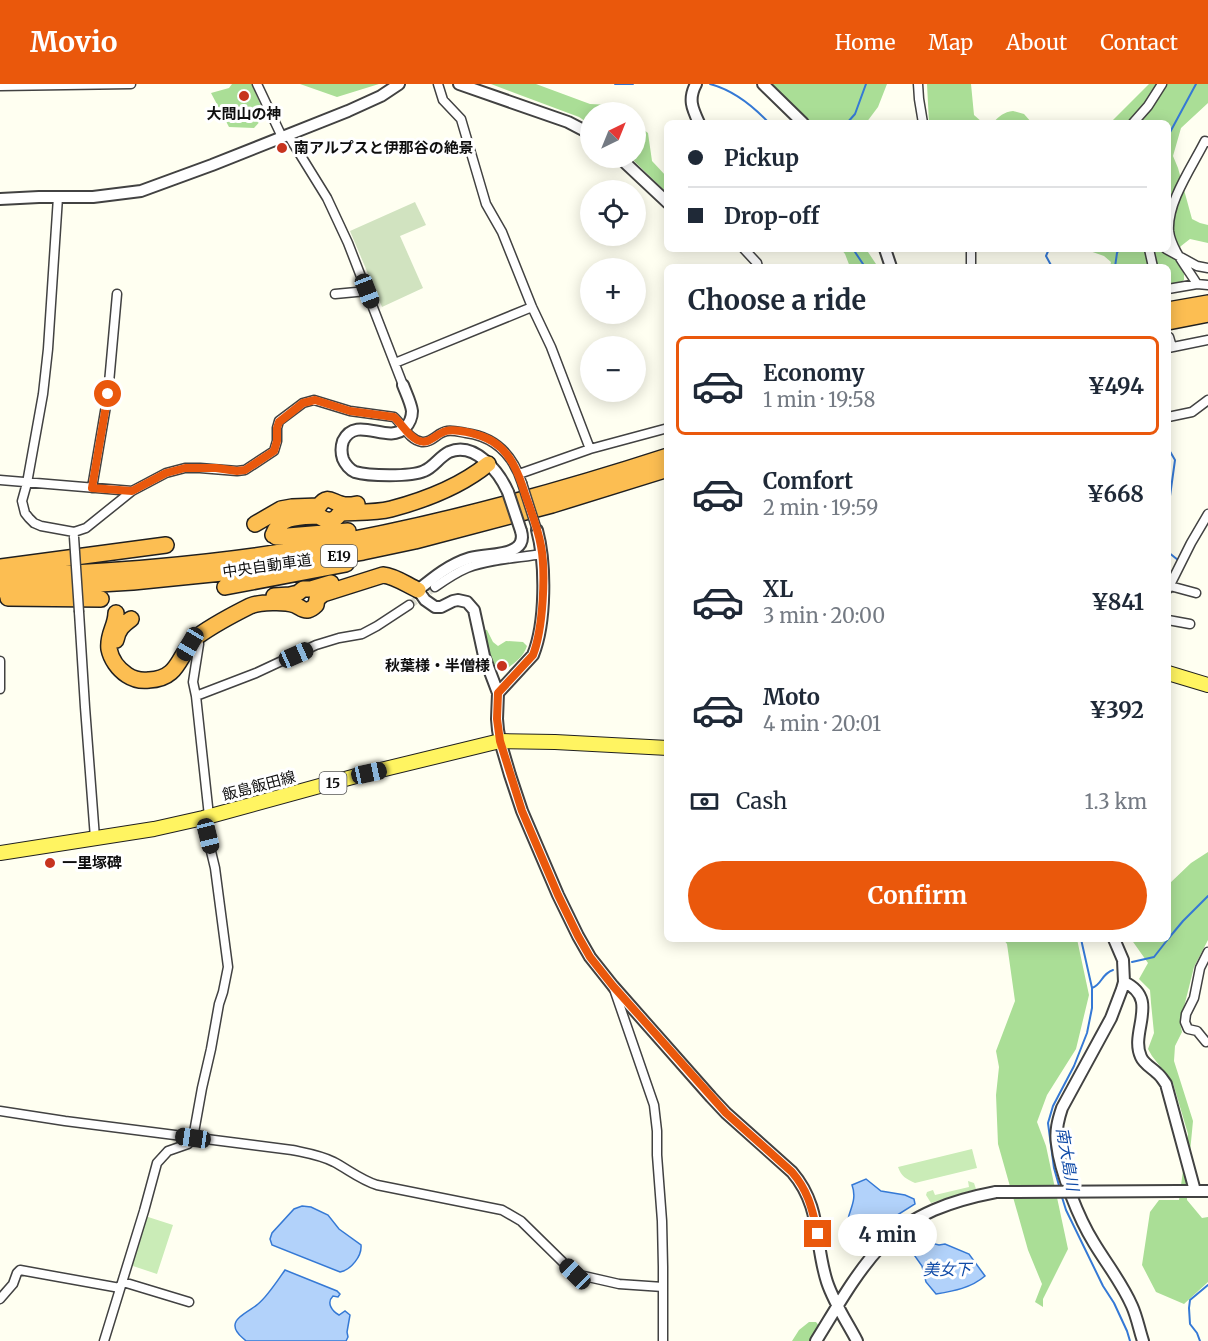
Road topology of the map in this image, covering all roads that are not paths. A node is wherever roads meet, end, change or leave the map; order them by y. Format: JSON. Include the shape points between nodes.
{"nodes":[{"id":1,"x":132,"y":84,"type":"edge"},
{"id":2,"x":257,"y":84,"type":"edge"},
{"id":3,"x":399,"y":84,"type":"edge"},
{"id":4,"x":438,"y":84,"type":"edge"},
{"id":5,"x":459,"y":84,"type":"edge"},
{"id":6,"x":763,"y":84,"type":"edge"},
{"id":7,"x":918,"y":84,"type":"edge"},
{"id":8,"x":1162,"y":84,"type":"edge"},
{"id":9,"x":696,"y":85,"type":"edge"},
{"id":10,"x":0,"y":86,"type":"edge"},
{"id":11,"x":698,"y":120,"type":"edge"},
{"id":12,"x":800,"y":120,"type":"edge"},
{"id":13,"x":922,"y":120,"type":"edge"},
{"id":14,"x":1136,"y":120,"type":"edge"},
{"id":15,"x":580,"y":128,"type":"edge"},
{"id":16,"x":285,"y":136,"type":"junction"},
{"id":17,"x":1208,"y":142,"type":"edge"},
{"id":18,"x":631,"y":168,"type":"edge"},
{"id":19,"x":58,"y":197,"type":"junction"},
{"id":20,"x":0,"y":199,"type":"edge"},
{"id":21,"x":664,"y":199,"type":"edge"},
{"id":22,"x":1171,"y":214,"type":"edge"},
{"id":23,"x":1171,"y":237,"type":"edge"},
{"id":24,"x":747,"y":252,"type":"edge"},
{"id":25,"x":1171,"y":252,"type":"edge"},
{"id":26,"x":1178,"y":255,"type":"junction"},
{"id":27,"x":757,"y":264,"type":"edge"},
{"id":28,"x":1208,"y":268,"type":"edge"},
{"id":29,"x":1197,"y":284,"type":"junction"},
{"id":30,"x":1208,"y":285,"type":"edge"},
{"id":31,"x":1171,"y":288,"type":"edge"},
{"id":32,"x":367,"y":291,"type":"junction"},
{"id":33,"x":117,"y":294,"type":"dead end"},
{"id":34,"x":335,"y":294,"type":"dead end"},
{"id":35,"x":1208,"y":303,"type":"edge"},
{"id":36,"x":532,"y":307,"type":"junction"},
{"id":37,"x":1171,"y":309,"type":"edge"},
{"id":38,"x":1208,"y":314,"type":"edge"},
{"id":39,"x":1171,"y":321,"type":"edge"},
{"id":40,"x":1208,"y":340,"type":"edge"},
{"id":41,"x":1171,"y":348,"type":"edge"},
{"id":42,"x":395,"y":363,"type":"junction"},
{"id":43,"x":403,"y":385,"type":"joint"},
{"id":44,"x":1208,"y":400,"type":"edge"},
{"id":45,"x":1171,"y":416,"type":"edge"},
{"id":46,"x":405,"y":428,"type":"junction"},
{"id":47,"x":664,"y":429,"type":"edge"},
{"id":48,"x":590,"y":449,"type":"junction"},
{"id":49,"x":664,"y":457,"type":"edge"},
{"id":50,"x":488,"y":464,"type":"junction"},
{"id":51,"x":664,"y":470,"type":"edge"},
{"id":52,"x":519,"y":474,"type":"junction"},
{"id":53,"x":0,"y":480,"type":"edge"},
{"id":54,"x":27,"y":483,"type":"junction"},
{"id":55,"x":92,"y":488,"type":"junction"},
{"id":56,"x":132,"y":491,"type":"junction"},
{"id":57,"x":408,"y":503,"type":"junction"},
{"id":58,"x":1208,"y":514,"type":"edge"},
{"id":59,"x":464,"y":522,"type":"junction"},
{"id":60,"x":255,"y":524,"type":"dead end"},
{"id":61,"x":537,"y":530,"type":"joint"},
{"id":62,"x":74,"y":535,"type":"junction"},
{"id":63,"x":166,"y":545,"type":"dead end"},
{"id":64,"x":542,"y":554,"type":"junction"},
{"id":65,"x":0,"y":567,"type":"edge"},
{"id":66,"x":0,"y":577,"type":"edge"},
{"id":67,"x":1171,"y":584,"type":"edge"},
{"id":68,"x":225,"y":587,"type":"dead end"},
{"id":69,"x":435,"y":587,"type":"tunnel mouth"},
{"id":70,"x":1171,"y":588,"type":"edge"},
{"id":71,"x":0,"y":590,"type":"edge"},
{"id":72,"x":418,"y":590,"type":"junction"},
{"id":73,"x":1196,"y":593,"type":"dead end"},
{"id":74,"x":0,"y":598,"type":"edge"},
{"id":75,"x":101,"y":599,"type":"dead end"},
{"id":76,"x":409,"y":605,"type":"tunnel mouth"},
{"id":77,"x":116,"y":613,"type":"dead end"},
{"id":78,"x":131,"y":619,"type":"dead end"},
{"id":79,"x":1171,"y":621,"type":"edge"},
{"id":80,"x":1190,"y":624,"type":"dead end"},
{"id":81,"x":199,"y":644,"type":"dead end"},
{"id":82,"x":0,"y":661,"type":"edge"},
{"id":83,"x":1171,"y":674,"type":"edge"},
{"id":84,"x":1208,"y":685,"type":"edge"},
{"id":85,"x":0,"y":689,"type":"edge"},
{"id":86,"x":498,"y":693,"type":"junction"},
{"id":87,"x":196,"y":696,"type":"junction"},
{"id":88,"x":500,"y":741,"type":"junction"},
{"id":89,"x":664,"y":748,"type":"edge"},
{"id":90,"x":206,"y":817,"type":"junction"},
{"id":91,"x":95,"y":838,"type":"junction"},
{"id":92,"x":0,"y":853,"type":"edge"},
{"id":93,"x":1115,"y":942,"type":"edge"},
{"id":94,"x":1208,"y":952,"type":"edge"},
{"id":95,"x":1125,"y":982,"type":"junction"},
{"id":96,"x":613,"y":986,"type":"junction"},
{"id":97,"x":1206,"y":1042,"type":"dead end"},
{"id":98,"x":0,"y":1111,"type":"edge"},
{"id":99,"x":193,"y":1138,"type":"junction"},
{"id":100,"x":1195,"y":1191,"type":"junction"},
{"id":101,"x":1208,"y":1191,"type":"edge"},
{"id":102,"x":122,"y":1285,"type":"junction"},
{"id":103,"x":663,"y":1287,"type":"junction"},
{"id":104,"x":0,"y":1299,"type":"edge"},
{"id":105,"x":189,"y":1302,"type":"dead end"},
{"id":106,"x":838,"y":1306,"type":"junction"},
{"id":107,"x":104,"y":1341,"type":"edge"},
{"id":108,"x":663,"y":1341,"type":"edge"},
{"id":109,"x":816,"y":1341,"type":"edge"},
{"id":110,"x":857,"y":1341,"type":"edge"},
{"id":111,"x":1143,"y":1341,"type":"edge"}],
"edges":[{"from":1,"to":10,"type":"street"},
{"from":2,"to":16,"type":"street"},
{"from":3,"to":16,"type":"street","via":[[373,100]]},
{"from":4,"to":36,"type":"street","via":[[444,100],[461,119],[486,204],[502,232]]},
{"from":5,"to":15,"type":"street"},
{"from":6,"to":12,"type":"street"},
{"from":7,"to":13,"type":"street"},
{"from":8,"to":14,"type":"street"},
{"from":9,"to":11,"type":"street","via":[[691,95]]},
{"from":16,"to":19,"type":"street","via":[[141,191]]},
{"from":16,"to":32,"type":"street","via":[[327,198]]},
{"from":17,"to":22,"type":"street","via":[[1205,141],[1180,186]]},
{"from":18,"to":21,"type":"street"},
{"from":19,"to":20,"type":"street"},
{"from":19,"to":54,"type":"street","via":[[48,349]]},
{"from":23,"to":26,"type":"street"},
{"from":24,"to":27,"type":"street"},
{"from":25,"to":26,"type":"street"},
{"from":26,"to":28,"type":"street"},
{"from":26,"to":29,"type":"street"},
{"from":29,"to":30,"type":"street"},
{"from":29,"to":31,"type":"street"},
{"from":32,"to":34,"type":"street"},
{"from":32,"to":42,"type":"street"},
{"from":33,"to":55,"type":"street","via":[[108,394]]},
{"from":35,"to":37,"type":"highway"},
{"from":36,"to":42,"type":"street"},
{"from":36,"to":48,"type":"street"},
{"from":38,"to":39,"type":"highway"},
{"from":40,"to":41,"type":"street"},
{"from":42,"to":43,"type":"street"},
{"from":43,"to":46,"type":"street","via":[[412,410]]},
{"from":44,"to":45,"type":"street","via":[[1192,412]]},
{"from":46,"to":50,"type":"street","via":[[397,433],[352,431],[342,443],[345,464],[364,474],[409,475],[427,470],[457,450],[472,452]]},
{"from":46,"to":52,"type":"street","via":[[414,439],[424,442],[450,430],[487,438],[504,451]]},
{"from":46,"to":56,"type":"street","via":[[394,417],[350,411],[315,400],[303,403],[279,422],[274,451],[245,470],[174,470]]},
{"from":47,"to":48,"type":"street"},
{"from":48,"to":52,"type":"street"},
{"from":49,"to":59,"type":"highway","name":"中央自動車道","number":"E19"},
{"from":50,"to":57,"type":"highway","via":[[459,484]]},
{"from":50,"to":72,"type":"street","bridge":true,"via":[[507,492],[521,531],[519,547],[458,563]]},
{"from":51,"to":59,"type":"highway","name":"中央自動車道","number":"E19","via":[[552,505]]},
{"from":52,"to":61,"type":"street","bridge":true},
{"from":53,"to":54,"type":"street"},
{"from":54,"to":55,"type":"street"},
{"from":54,"to":62,"type":"street","via":[[22,501],[29,519]]},
{"from":55,"to":56,"type":"street"},
{"from":56,"to":62,"type":"street"},
{"from":57,"to":59,"type":"highway","via":[[390,509],[340,513],[332,520],[319,516],[290,518],[280,524],[274,536]]},
{"from":57,"to":60,"type":"highway","via":[[347,505],[326,500],[319,506],[281,509]]},
{"from":58,"to":67,"type":"street"},
{"from":59,"to":66,"type":"highway","name":"中央自動車道","number":"E19","via":[[240,557]]},
{"from":59,"to":68,"type":"highway","via":[[450,536],[372,558]]},
{"from":59,"to":71,"type":"highway","name":"中央自動車道","number":"E19","via":[[363,552],[242,571]]},
{"from":61,"to":64,"type":"street"},
{"from":62,"to":91,"type":"street","bridge":true},
{"from":63,"to":65,"type":"highway"},
{"from":64,"to":69,"type":"street","via":[[469,567]]},
{"from":64,"to":86,"type":"street","via":[[542,602],[536,649]]},
{"from":70,"to":73,"type":"street"},
{"from":72,"to":77,"type":"highway","via":[[383,575],[323,594],[316,605],[305,610],[289,603],[255,604],[199,636],[172,671],[163,678],[150,680],[126,674],[112,657],[109,640]]},
{"from":72,"to":78,"type":"highway","via":[[392,569],[376,568],[290,595],[251,598],[196,630],[186,638],[172,662],[152,673],[129,668],[118,654],[118,632]]},
{"from":72,"to":86,"type":"street","via":[[435,607],[458,600],[470,605]]},
{"from":74,"to":75,"type":"highway"},
{"from":76,"to":87,"type":"street","via":[[362,634],[316,645]]},
{"from":79,"to":80,"type":"street"},
{"from":81,"to":87,"type":"street","via":[[193,682]]},
{"from":82,"to":85,"type":"street"},
{"from":83,"to":84,"type":"main road"},
{"from":86,"to":88,"type":"street"},
{"from":87,"to":90,"type":"street"},
{"from":88,"to":89,"type":"main road","name":"飯島飯田線","number":"15"},
{"from":88,"to":90,"type":"main road","name":"飯島飯田線","number":"15"},
{"from":88,"to":96,"type":"street","via":[[522,811],[558,895],[586,950]]},
{"from":90,"to":91,"type":"main road","name":"飯島飯田線","number":"15"},
{"from":90,"to":99,"type":"street","via":[[228,967]]},
{"from":91,"to":92,"type":"main road","name":"飯島飯田線","number":"15"},
{"from":93,"to":95,"type":"street","via":[[1123,960]]},
{"from":94,"to":97,"type":"street","via":[[1185,1022]]},
{"from":95,"to":100,"type":"street","via":[[1139,993],[1143,1002],[1138,1049],[1141,1059],[1166,1084]]},
{"from":95,"to":111,"type":"street","via":[[1111,1018],[1062,1108],[1057,1144],[1076,1207],[1132,1307]]},
{"from":96,"to":103,"type":"street","via":[[654,1105]]},
{"from":96,"to":106,"type":"street","via":[[726,1113],[801,1183],[812,1207],[823,1269]]},
{"from":98,"to":99,"type":"street"},
{"from":99,"to":102,"type":"street","via":[[188,1144],[168,1151],[157,1163]]},
{"from":99,"to":103,"type":"street","via":[[316,1155],[378,1185],[502,1210],[520,1221],[575,1274],[619,1284]]},
{"from":100,"to":101,"type":"street"},
{"from":100,"to":106,"type":"street","bridge":true,"via":[[996,1192],[964,1199],[930,1211],[898,1231],[865,1266]]},
{"from":102,"to":104,"type":"street","via":[[20,1270]]},
{"from":102,"to":105,"type":"street"},
{"from":102,"to":107,"type":"street"},
{"from":103,"to":108,"type":"street"},
{"from":106,"to":109,"type":"street"},
{"from":106,"to":110,"type":"street"}]}
